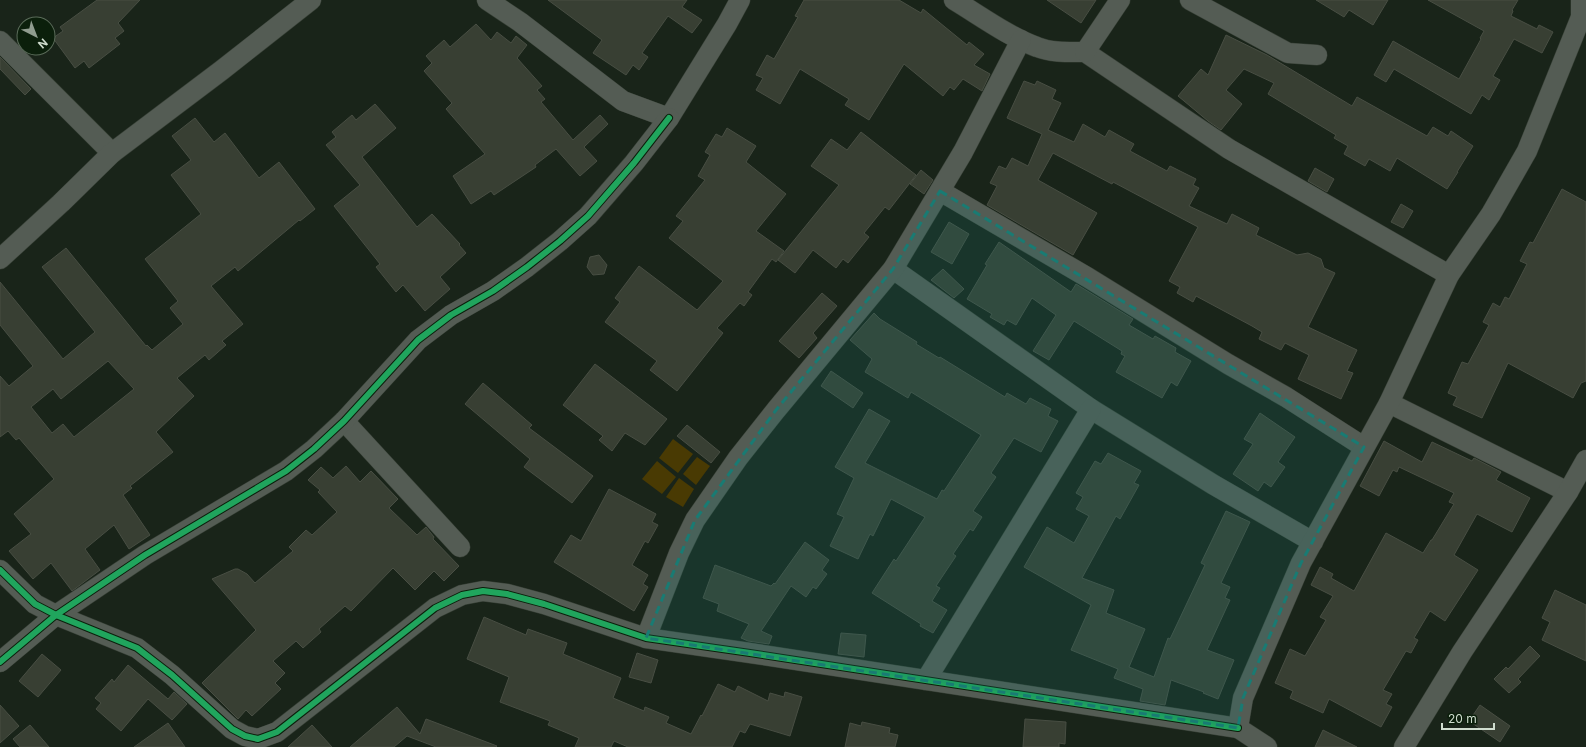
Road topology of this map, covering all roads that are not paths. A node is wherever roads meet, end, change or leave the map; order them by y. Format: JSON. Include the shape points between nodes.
{"nodes":[{"id":1,"x":311,"y":0,"type":"edge"},
{"id":2,"x":487,"y":0,"type":"edge"},
{"id":3,"x":740,"y":0,"type":"edge"},
{"id":4,"x":954,"y":0,"type":"edge"},
{"id":5,"x":1120,"y":0,"type":"edge"},
{"id":6,"x":1190,"y":0,"type":"edge"},
{"id":7,"x":1581,"y":0,"type":"edge"},
{"id":8,"x":508,"y":6,"type":"edge"},
{"id":9,"x":1021,"y":40,"type":"junction"},
{"id":10,"x":0,"y":41,"type":"edge"},
{"id":11,"x":1086,"y":52,"type":"junction"},
{"id":12,"x":1317,"y":55,"type":"dead end"},
{"id":13,"x":669,"y":118,"type":"junction"},
{"id":14,"x":112,"y":153,"type":"junction"},
{"id":15,"x":940,"y":191,"type":"junction"},
{"id":16,"x":0,"y":259,"type":"edge"},
{"id":17,"x":893,"y":269,"type":"junction"},
{"id":18,"x":1449,"y":275,"type":"junction"},
{"id":19,"x":1389,"y":403,"type":"junction"},
{"id":20,"x":1091,"y":409,"type":"junction"},
{"id":21,"x":344,"y":421,"type":"junction"},
{"id":22,"x":1364,"y":447,"type":"junction"},
{"id":23,"x":1586,"y":460,"type":"edge"},
{"id":24,"x":1568,"y":492,"type":"junction"},
{"id":25,"x":1313,"y":542,"type":"junction"},
{"id":26,"x":460,"y":547,"type":"dead end"},
{"id":27,"x":0,"y":570,"type":"edge"},
{"id":28,"x":56,"y":615,"type":"junction"},
{"id":29,"x":646,"y":638,"type":"junction"},
{"id":30,"x":0,"y":662,"type":"edge"},
{"id":31,"x":926,"y":680,"type":"junction"},
{"id":32,"x":1238,"y":728,"type":"junction"},
{"id":33,"x":1267,"y":747,"type":"edge"},
{"id":34,"x":1404,"y":747,"type":"edge"}],
"edges":[{"from":1,"to":14,"type":"street"},
{"from":2,"to":8,"type":"street"},
{"from":3,"to":13,"type":"street","via":[[728,24]]},
{"from":4,"to":9,"type":"street"},
{"from":5,"to":11,"type":"street"},
{"from":6,"to":12,"type":"street","via":[[1288,53]]},
{"from":7,"to":18,"type":"street","via":[[1582,17],[1528,151],[1491,214]]},
{"from":8,"to":13,"type":"street","via":[[520,22],[623,101]]},
{"from":9,"to":11,"type":"street","via":[[1051,50]]},
{"from":9,"to":15,"type":"street","via":[[964,152]]},
{"from":10,"to":14,"type":"street"},
{"from":11,"to":18,"type":"street","via":[[1229,149]]},
{"from":13,"to":21,"type":"street","via":[[588,216],[527,267],[493,291],[451,315],[418,340]]},
{"from":14,"to":16,"type":"street"},
{"from":15,"to":17,"type":"street"},
{"from":15,"to":22,"type":"street","via":[[1286,397]]},
{"from":17,"to":20,"type":"street"},
{"from":17,"to":29,"type":"street","via":[[776,410],[717,487],[695,520],[679,553]]},
{"from":18,"to":19,"type":"street"},
{"from":19,"to":22,"type":"street"},
{"from":19,"to":24,"type":"street"},
{"from":20,"to":25,"type":"street"},
{"from":20,"to":31,"type":"street"},
{"from":21,"to":26,"type":"street"},
{"from":21,"to":28,"type":"street","via":[[314,450],[286,471],[151,551]]},
{"from":22,"to":25,"type":"street"},
{"from":23,"to":24,"type":"street"},
{"from":24,"to":34,"type":"street","via":[[1462,652]]},
{"from":25,"to":32,"type":"street","via":[[1301,563],[1243,698]]},
{"from":27,"to":28,"type":"street","via":[[35,604]]},
{"from":28,"to":29,"type":"street","via":[[137,648],[172,675],[232,729],[258,739],[277,732],[435,608],[462,595],[484,591],[507,594]]},
{"from":28,"to":30,"type":"street"},
{"from":29,"to":31,"type":"street"},
{"from":31,"to":32,"type":"street"},
{"from":32,"to":33,"type":"street"}]}
